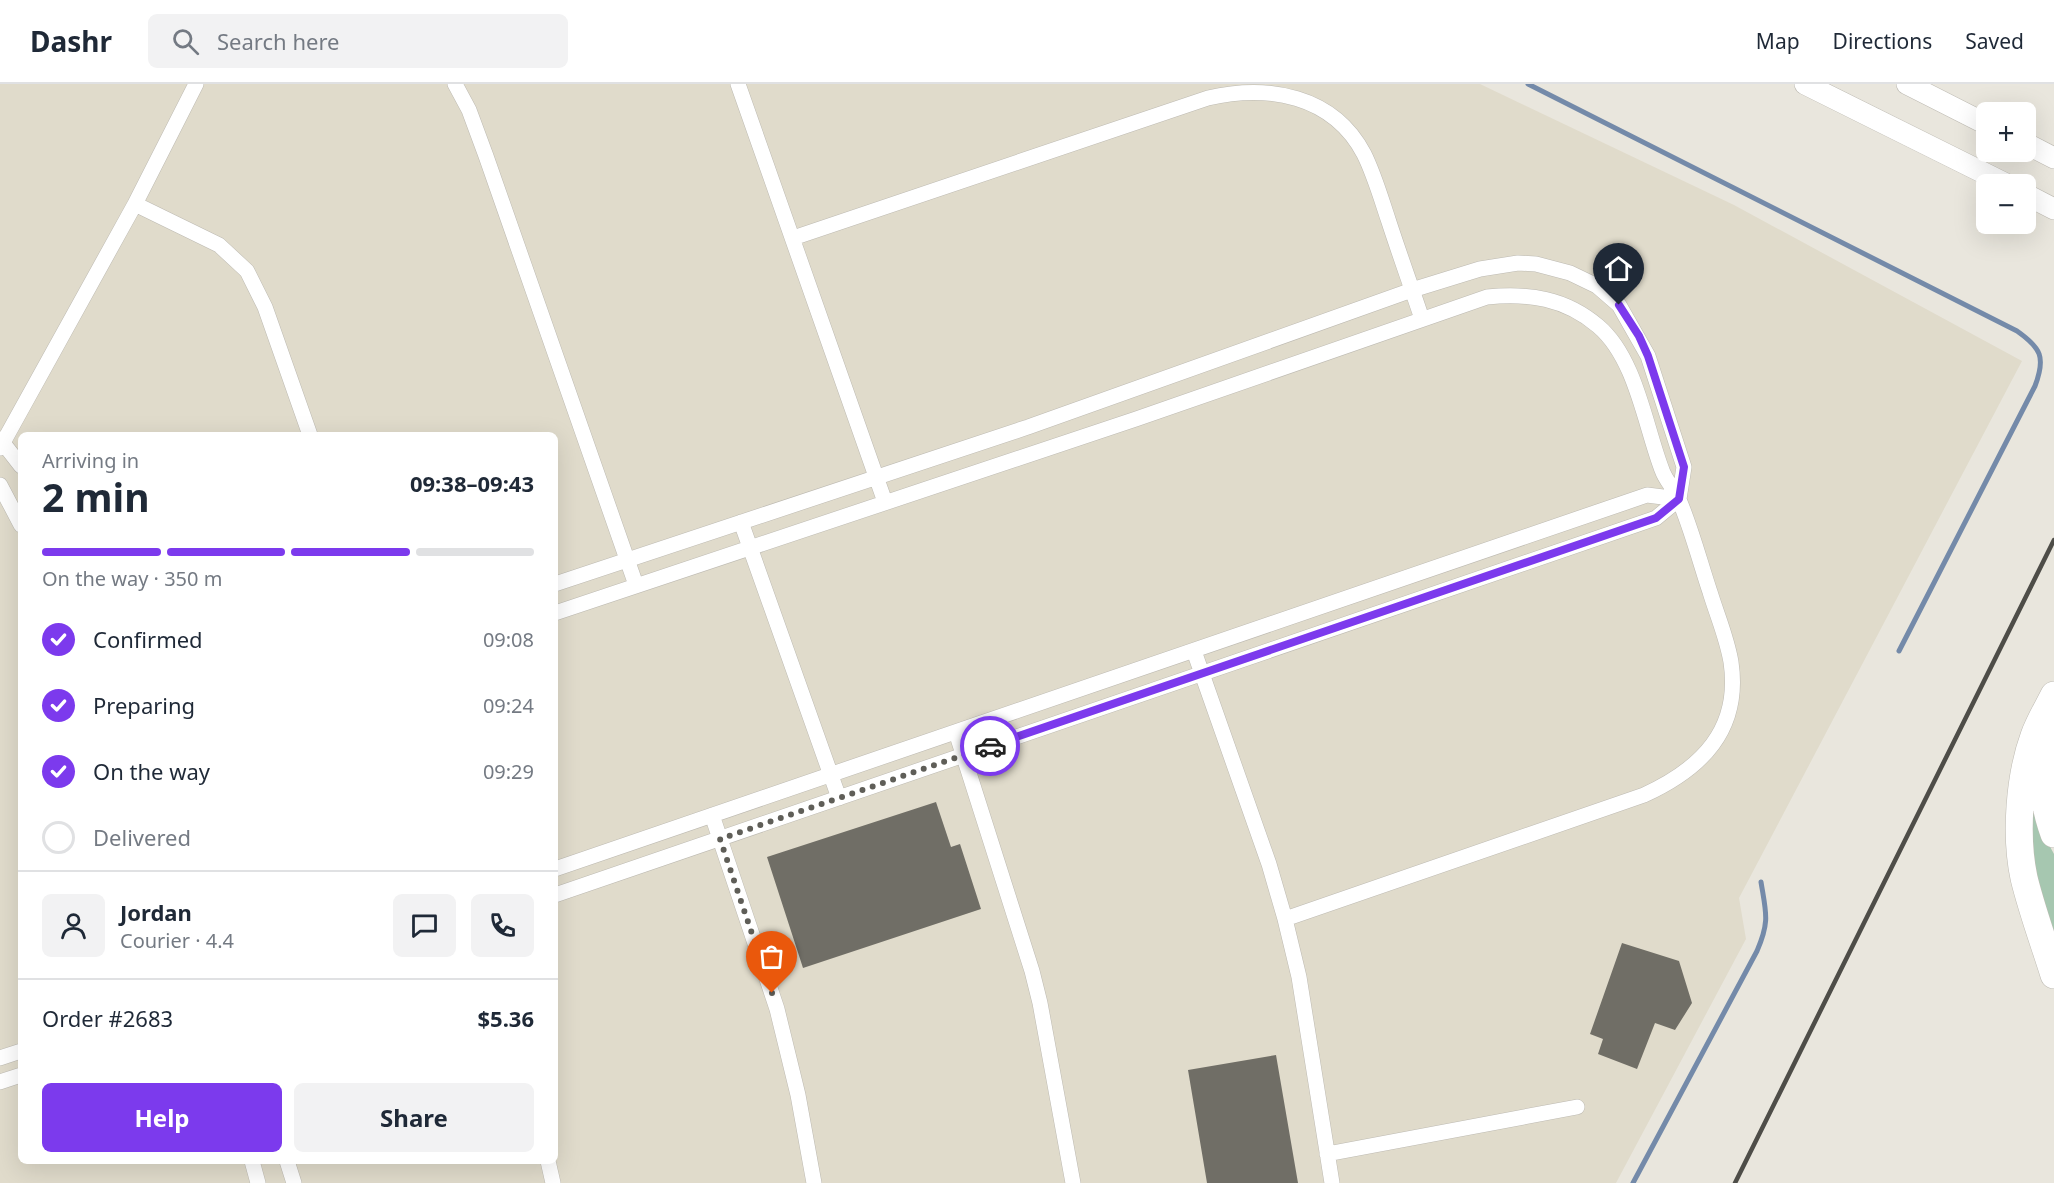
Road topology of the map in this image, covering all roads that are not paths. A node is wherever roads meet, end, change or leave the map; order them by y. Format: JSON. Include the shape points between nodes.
{"nodes":[{"id":1,"x":196,"y":84,"type":"edge"},
{"id":2,"x":455,"y":84,"type":"edge"},
{"id":3,"x":738,"y":84,"type":"edge"},
{"id":4,"x":1805,"y":84,"type":"edge"},
{"id":5,"x":1907,"y":84,"type":"edge"},
{"id":6,"x":1976,"y":119,"type":"edge"},
{"id":7,"x":2036,"y":149,"type":"edge"},
{"id":8,"x":2054,"y":158,"type":"edge"},
{"id":9,"x":1986,"y":174,"type":"edge"},
{"id":10,"x":2036,"y":199,"type":"edge"},
{"id":11,"x":135,"y":204,"type":"junction"},
{"id":12,"x":2054,"y":208,"type":"edge"},
{"id":13,"x":793,"y":238,"type":"junction"},
{"id":14,"x":1412,"y":290,"type":"junction"},
{"id":15,"x":1422,"y":319,"type":"junction"},
{"id":16,"x":1648,"y":356,"type":"junction"},
{"id":17,"x":1625,"y":364,"type":"junction"},
{"id":18,"x":1127,"y":393,"type":"junction"},
{"id":19,"x":1136,"y":419,"type":"junction"},
{"id":20,"x":309,"y":432,"type":"edge"},
{"id":21,"x":1,"y":443,"type":"edge"},
{"id":22,"x":18,"y":463,"type":"edge"},
{"id":23,"x":874,"y":477,"type":"junction"},
{"id":24,"x":0,"y":485,"type":"edge"},
{"id":25,"x":1679,"y":499,"type":"junction"},
{"id":26,"x":885,"y":502,"type":"junction"},
{"id":27,"x":18,"y":519,"type":"edge"},
{"id":28,"x":741,"y":522,"type":"junction"},
{"id":29,"x":750,"y":548,"type":"junction"},
{"id":30,"x":628,"y":562,"type":"junction"},
{"id":31,"x":558,"y":583,"type":"edge"},
{"id":32,"x":636,"y":585,"type":"junction"},
{"id":33,"x":558,"y":612,"type":"edge"},
{"id":34,"x":1194,"y":651,"type":"junction"},
{"id":35,"x":1203,"y":674,"type":"junction"},
{"id":36,"x":2054,"y":695,"type":"edge"},
{"id":37,"x":956,"y":732,"type":"junction"},
{"id":38,"x":2054,"y":737,"type":"edge"},
{"id":39,"x":963,"y":756,"type":"junction"},
{"id":40,"x":831,"y":775,"type":"junction"},
{"id":41,"x":839,"y":798,"type":"junction"},
{"id":42,"x":712,"y":815,"type":"junction"},
{"id":43,"x":2054,"y":834,"type":"edge"},
{"id":44,"x":720,"y":839,"type":"junction"},
{"id":45,"x":558,"y":868,"type":"edge"},
{"id":46,"x":558,"y":894,"type":"edge"},
{"id":47,"x":1286,"y":919,"type":"junction"},
{"id":48,"x":2054,"y":975,"type":"edge"},
{"id":49,"x":18,"y":1052,"type":"edge"},
{"id":50,"x":0,"y":1058,"type":"edge"},
{"id":51,"x":18,"y":1076,"type":"edge"},
{"id":52,"x":0,"y":1082,"type":"edge"},
{"id":53,"x":1577,"y":1107,"type":"dead end"},
{"id":54,"x":1327,"y":1154,"type":"junction"},
{"id":55,"x":253,"y":1164,"type":"edge"},
{"id":56,"x":289,"y":1164,"type":"edge"},
{"id":57,"x":549,"y":1164,"type":"edge"},
{"id":58,"x":258,"y":1183,"type":"edge"},
{"id":59,"x":294,"y":1183,"type":"edge"},
{"id":60,"x":553,"y":1183,"type":"edge"},
{"id":61,"x":814,"y":1183,"type":"edge"},
{"id":62,"x":1073,"y":1183,"type":"edge"},
{"id":63,"x":1332,"y":1183,"type":"edge"}],
"edges":[{"from":1,"to":11,"type":"street"},
{"from":2,"to":30,"type":"street","via":[[486,156]]},
{"from":3,"to":13,"type":"street"},
{"from":4,"to":9,"type":"street"},
{"from":5,"to":6,"type":"street"},
{"from":7,"to":8,"type":"street"},
{"from":10,"to":12,"type":"street"},
{"from":11,"to":20,"type":"street","via":[[219,245],[247,271],[265,307]]},
{"from":11,"to":21,"type":"street"},
{"from":13,"to":14,"type":"street","via":[[1208,98],[1267,91],[1327,112],[1353,137],[1372,173]]},
{"from":13,"to":23,"type":"street"},
{"from":14,"to":15,"type":"street"},
{"from":14,"to":16,"type":"street","via":[[1500,265],[1554,268],[1584,279],[1610,296],[1629,319]]},
{"from":14,"to":18,"type":"street"},
{"from":15,"to":17,"type":"street","via":[[1487,297],[1542,297],[1598,326]]},
{"from":15,"to":19,"type":"street"},
{"from":16,"to":17,"type":"street"},
{"from":16,"to":25,"type":"street","via":[[1684,467]]},
{"from":17,"to":25,"type":"street","via":[[1663,473]]},
{"from":18,"to":19,"type":"street"},
{"from":18,"to":23,"type":"street"},
{"from":19,"to":26,"type":"street"},
{"from":21,"to":22,"type":"street"},
{"from":23,"to":26,"type":"street"},
{"from":23,"to":28,"type":"street"},
{"from":24,"to":27,"type":"street"},
{"from":25,"to":34,"type":"street","via":[[1647,495]]},
{"from":25,"to":35,"type":"street","via":[[1656,518]]},
{"from":25,"to":47,"type":"street","via":[[1731,661],[1731,699],[1711,750],[1682,776],[1644,795]]},
{"from":26,"to":29,"type":"street"},
{"from":28,"to":29,"type":"street"},
{"from":28,"to":30,"type":"street"},
{"from":29,"to":32,"type":"street"},
{"from":29,"to":40,"type":"street"},
{"from":30,"to":31,"type":"street"},
{"from":30,"to":32,"type":"street"},
{"from":32,"to":33,"type":"street"},
{"from":34,"to":35,"type":"street"},
{"from":34,"to":37,"type":"street"},
{"from":35,"to":39,"type":"street"},
{"from":35,"to":47,"type":"street"},
{"from":36,"to":48,"type":"highway","via":[[2029,754],[2020,832],[2024,877]]},
{"from":37,"to":39,"type":"street"},
{"from":37,"to":40,"type":"street"},
{"from":38,"to":43,"type":"highway","via":[[2044,777]]},
{"from":39,"to":41,"type":"street"},
{"from":39,"to":62,"type":"street","via":[[1035,982]]},
{"from":40,"to":41,"type":"street"},
{"from":40,"to":42,"type":"street"},
{"from":41,"to":44,"type":"street"},
{"from":42,"to":44,"type":"street"},
{"from":42,"to":45,"type":"street"},
{"from":44,"to":46,"type":"street"},
{"from":44,"to":61,"type":"street","via":[[777,1008]]},
{"from":47,"to":54,"type":"street"},
{"from":49,"to":50,"type":"street"},
{"from":51,"to":52,"type":"street"},
{"from":53,"to":54,"type":"street"},
{"from":54,"to":63,"type":"street"},
{"from":55,"to":58,"type":"street"},
{"from":56,"to":59,"type":"street"},
{"from":57,"to":60,"type":"street"}]}
